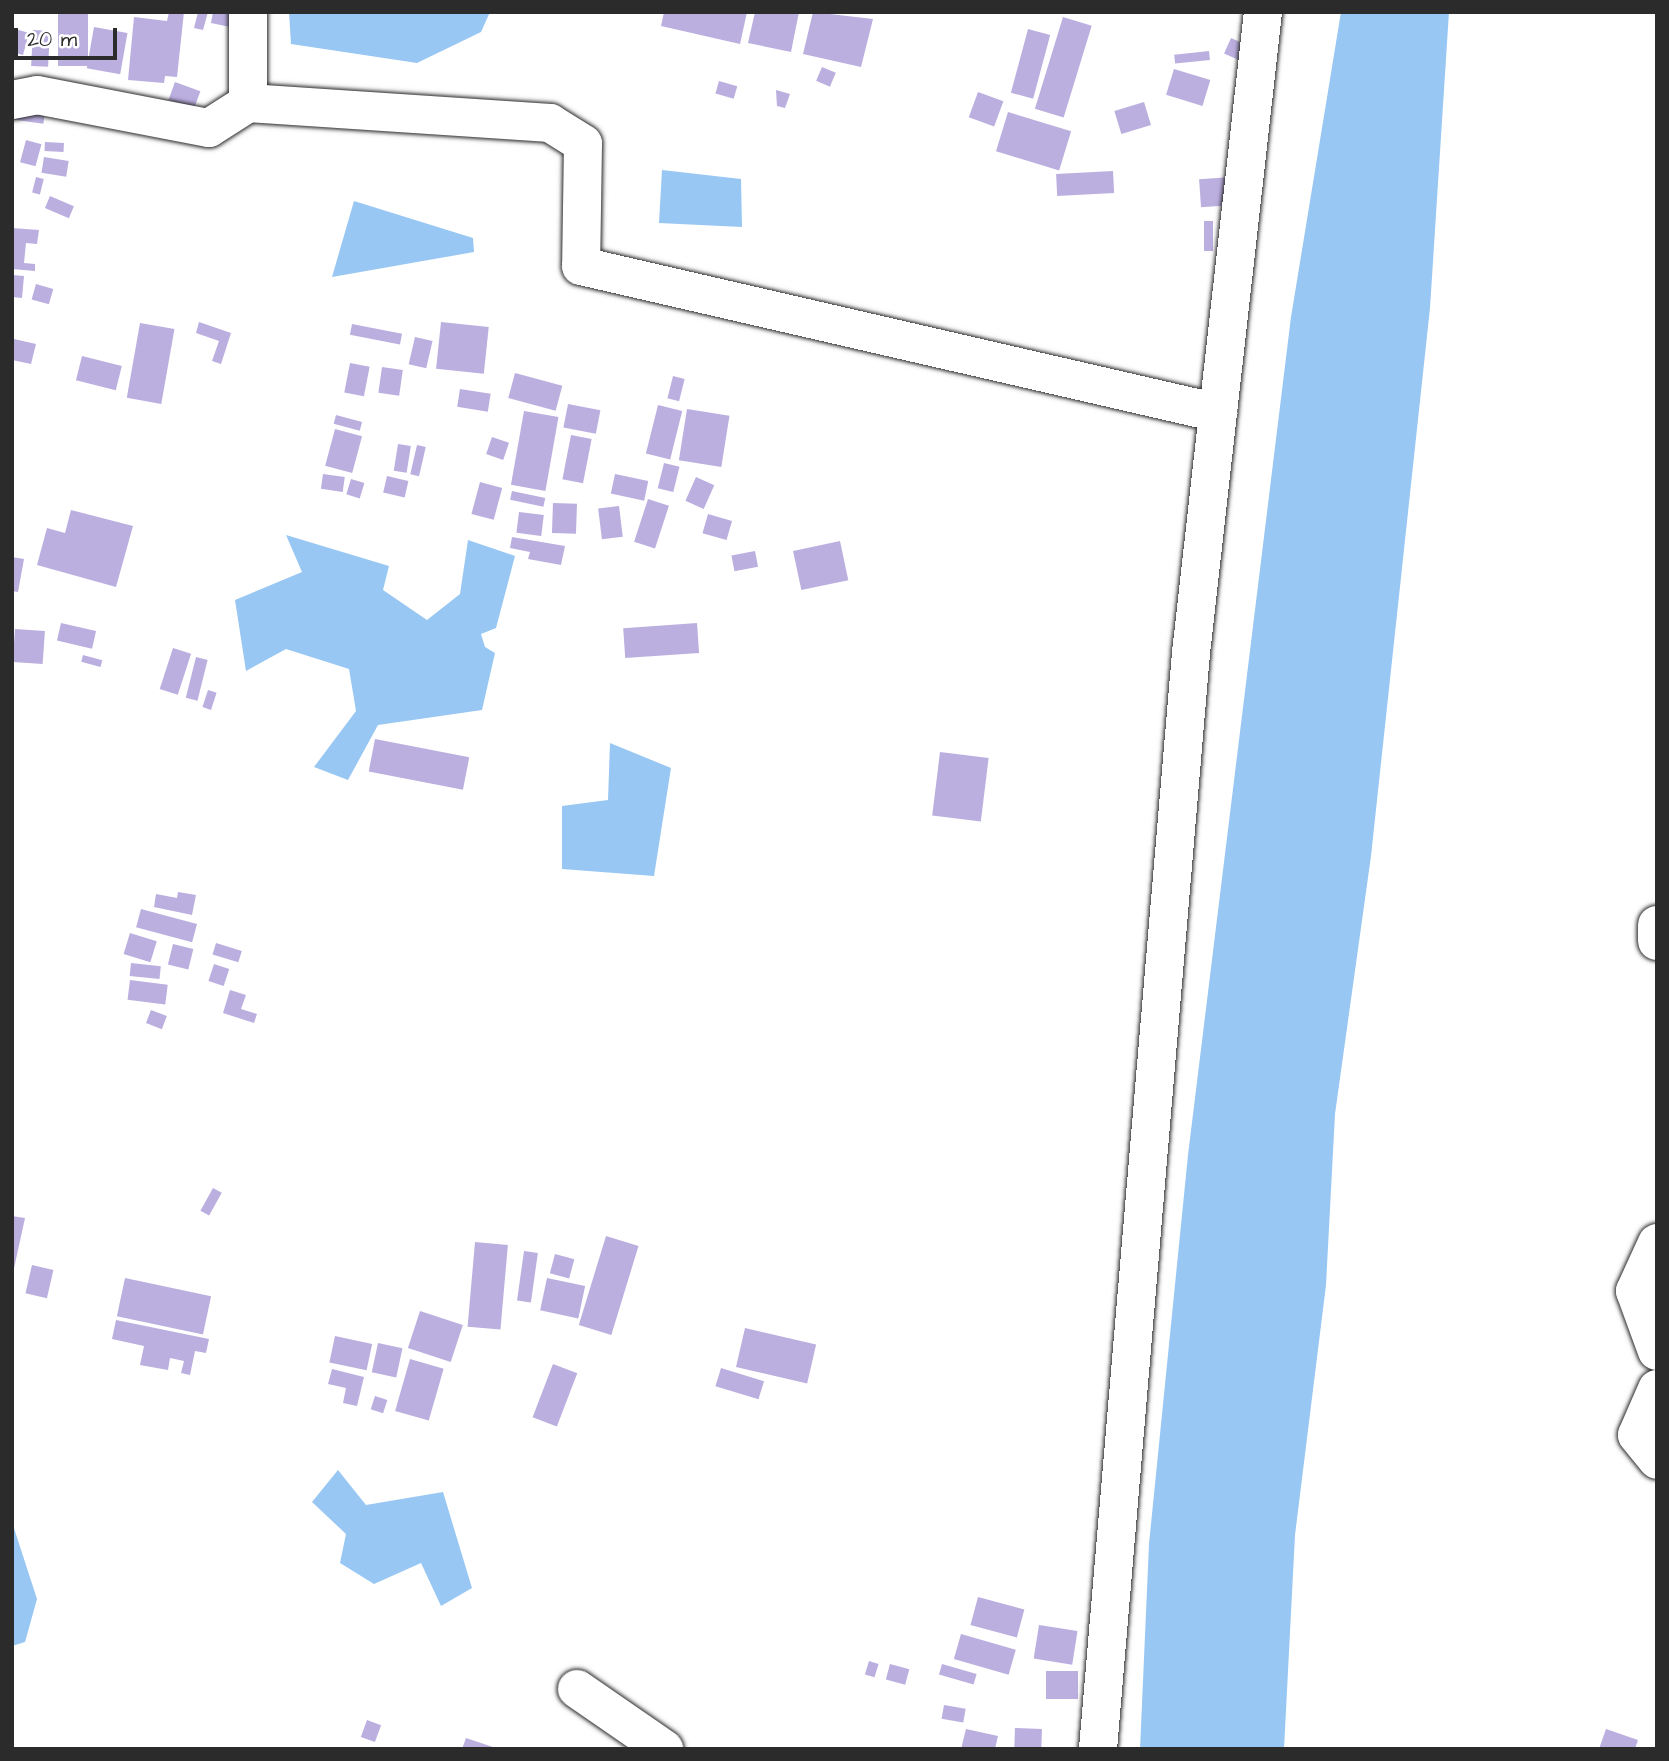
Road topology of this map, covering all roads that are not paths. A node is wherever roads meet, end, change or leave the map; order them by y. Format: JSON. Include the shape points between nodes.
{"nodes":[{"id":1,"x":248,"y":12,"type":"edge"},
{"id":2,"x":1263,"y":12,"type":"edge"},
{"id":3,"x":12,"y":100,"type":"edge"},
{"id":4,"x":248,"y":103,"type":"junction"},
{"id":5,"x":1218,"y":413,"type":"junction"},
{"id":6,"x":1657,"y":925,"type":"edge"},
{"id":7,"x":1657,"y":941,"type":"edge"},
{"id":8,"x":1657,"y":1243,"type":"edge"},
{"id":9,"x":1657,"y":1352,"type":"edge"},
{"id":10,"x":1657,"y":1390,"type":"edge"},
{"id":11,"x":1657,"y":1460,"type":"edge"},
{"id":12,"x":577,"y":1689,"type":"dead end"},
{"id":13,"x":664,"y":1749,"type":"edge"},
{"id":14,"x":1098,"y":1749,"type":"edge"}],
"edges":[{"from":1,"to":4,"type":"street"},
{"from":2,"to":5,"type":"street"},
{"from":3,"to":4,"type":"street","via":[[37,95],[209,128]]},
{"from":4,"to":5,"type":"street","via":[[550,123],[583,144],[581,266]]},
{"from":5,"to":14,"type":"street","via":[[1191,653]]},
{"from":6,"to":7,"type":"street"},
{"from":8,"to":9,"type":"street","via":[[1635,1291]]},
{"from":10,"to":11,"type":"street","via":[[1637,1435]]},
{"from":12,"to":13,"type":"street"}]}
